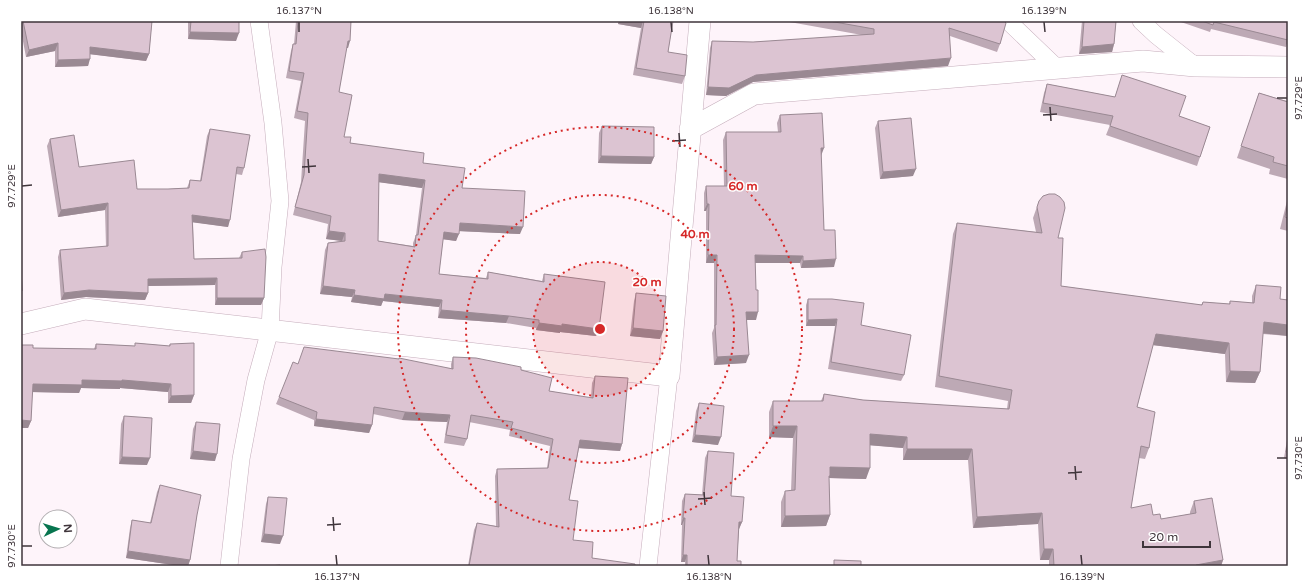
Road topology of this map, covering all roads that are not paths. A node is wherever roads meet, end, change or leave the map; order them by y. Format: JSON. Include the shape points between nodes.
{"nodes":[{"id":1,"x":259,"y":21,"type":"edge"},
{"id":2,"x":700,"y":21,"type":"edge"},
{"id":3,"x":1008,"y":21,"type":"edge"},
{"id":4,"x":1141,"y":21,"type":"edge"},
{"id":5,"x":1195,"y":66,"type":"junction"},
{"id":6,"x":1288,"y":67,"type":"edge"},
{"id":7,"x":1058,"y":69,"type":"junction"},
{"id":8,"x":690,"y":129,"type":"junction"},
{"id":9,"x":21,"y":324,"type":"edge"},
{"id":10,"x":270,"y":330,"type":"junction"},
{"id":11,"x":669,"y":376,"type":"junction"},
{"id":12,"x":229,"y":566,"type":"edge"},
{"id":13,"x":648,"y":566,"type":"edge"}],
"edges":[{"from":1,"to":10,"type":"street","via":[[273,123],[280,201]]},
{"from":2,"to":8,"type":"street"},
{"from":3,"to":7,"type":"street"},
{"from":4,"to":5,"type":"street"},
{"from":5,"to":6,"type":"street"},
{"from":5,"to":7,"type":"street","via":[[1144,61]]},
{"from":7,"to":8,"type":"street","via":[[754,94]]},
{"from":8,"to":11,"type":"street"},
{"from":9,"to":10,"type":"street","via":[[85,309]]},
{"from":10,"to":11,"type":"street"},
{"from":10,"to":12,"type":"street","via":[[256,380],[241,459]]},
{"from":11,"to":13,"type":"street"}]}
